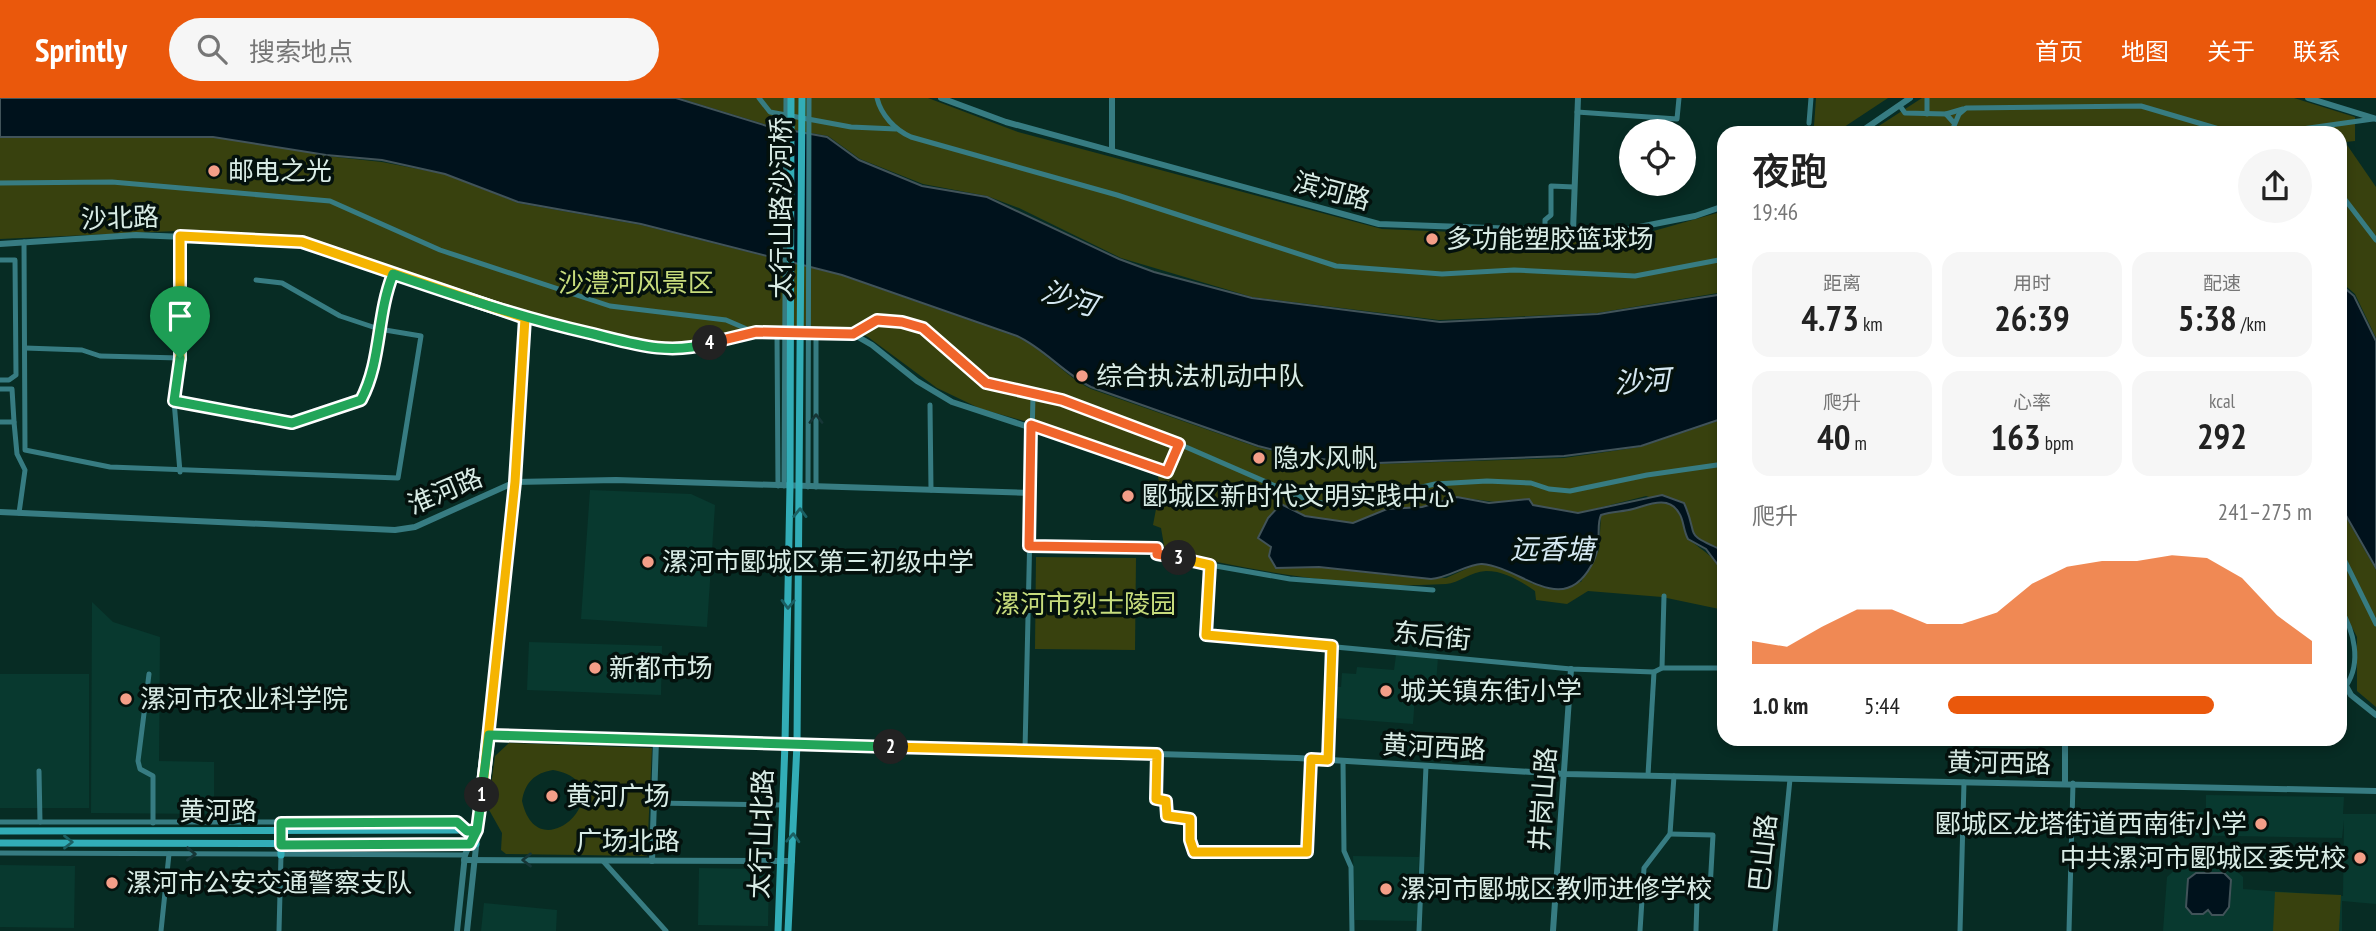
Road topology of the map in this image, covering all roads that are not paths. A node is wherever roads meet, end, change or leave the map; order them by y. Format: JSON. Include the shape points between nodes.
{"nodes":[{"id":1,"x":759,"y":98,"type":"edge"},
{"id":2,"x":789,"y":98,"type":"edge"},
{"id":3,"x":802,"y":98,"type":"edge"},
{"id":4,"x":809,"y":98,"type":"edge"},
{"id":5,"x":877,"y":98,"type":"edge"},
{"id":6,"x":941,"y":98,"type":"edge"},
{"id":7,"x":1112,"y":98,"type":"edge"},
{"id":8,"x":1578,"y":98,"type":"edge"},
{"id":9,"x":1679,"y":98,"type":"edge"},
{"id":10,"x":1811,"y":98,"type":"edge"},
{"id":11,"x":1910,"y":98,"type":"edge"},
{"id":12,"x":1927,"y":98,"type":"edge"},
{"id":13,"x":2308,"y":98,"type":"edge"},
{"id":14,"x":1900,"y":106,"type":"junction"},
{"id":15,"x":1966,"y":108,"type":"junction"},
{"id":16,"x":1577,"y":112,"type":"junction"},
{"id":17,"x":1927,"y":114,"type":"junction"},
{"id":18,"x":1946,"y":114,"type":"junction"},
{"id":19,"x":2375,"y":119,"type":"edge"},
{"id":20,"x":1809,"y":123,"type":"dead end"},
{"id":21,"x":1954,"y":123,"type":"junction"},
{"id":22,"x":1870,"y":126,"type":"edge"},
{"id":23,"x":1953,"y":126,"type":"edge"},
{"id":24,"x":2209,"y":126,"type":"edge"},
{"id":25,"x":2339,"y":126,"type":"edge"},
{"id":26,"x":896,"y":129,"type":"junction"},
{"id":27,"x":1112,"y":150,"type":"junction"},
{"id":28,"x":0,"y":183,"type":"edge"},
{"id":29,"x":1574,"y":187,"type":"junction"},
{"id":30,"x":2347,"y":202,"type":"edge"},
{"id":31,"x":1717,"y":208,"type":"edge"},
{"id":32,"x":1545,"y":230,"type":"junction"},
{"id":33,"x":1573,"y":231,"type":"junction"},
{"id":34,"x":180,"y":236,"type":"junction"},
{"id":35,"x":2376,"y":240,"type":"edge"},
{"id":36,"x":24,"y":242,"type":"junction"},
{"id":37,"x":0,"y":244,"type":"edge"},
{"id":38,"x":1717,"y":259,"type":"edge"},
{"id":39,"x":0,"y":260,"type":"edge"},
{"id":40,"x":393,"y":274,"type":"junction"},
{"id":41,"x":256,"y":280,"type":"dead end"},
{"id":42,"x":525,"y":318,"type":"junction"},
{"id":43,"x":379,"y":329,"type":"junction"},
{"id":44,"x":756,"y":332,"type":"junction"},
{"id":45,"x":777,"y":333,"type":"junction"},
{"id":46,"x":816,"y":334,"type":"junction"},
{"id":47,"x":853,"y":334,"type":"junction"},
{"id":48,"x":25,"y":348,"type":"junction"},
{"id":49,"x":180,"y":358,"type":"junction"},
{"id":50,"x":0,"y":380,"type":"edge"},
{"id":51,"x":0,"y":389,"type":"edge"},
{"id":52,"x":1033,"y":395,"type":"junction"},
{"id":53,"x":174,"y":401,"type":"junction"},
{"id":54,"x":930,"y":405,"type":"dead end"},
{"id":55,"x":0,"y":422,"type":"edge"},
{"id":56,"x":14,"y":422,"type":"junction"},
{"id":57,"x":1031,"y":425,"type":"junction"},
{"id":58,"x":1179,"y":444,"type":"junction"},
{"id":59,"x":1717,"y":465,"type":"edge"},
{"id":60,"x":180,"y":472,"type":"junction"},
{"id":61,"x":515,"y":482,"type":"junction"},
{"id":62,"x":784,"y":486,"type":"junction"},
{"id":63,"x":804,"y":487,"type":"junction"},
{"id":64,"x":816,"y":487,"type":"junction"},
{"id":65,"x":931,"y":490,"type":"junction"},
{"id":66,"x":1030,"y":493,"type":"junction"},
{"id":67,"x":0,"y":512,"type":"edge"},
{"id":68,"x":19,"y":513,"type":"junction"},
{"id":69,"x":1029,"y":546,"type":"junction"},
{"id":70,"x":1210,"y":565,"type":"junction"},
{"id":71,"x":2347,"y":565,"type":"edge"},
{"id":72,"x":1433,"y":590,"type":"dead end"},
{"id":73,"x":1664,"y":596,"type":"dead end"},
{"id":74,"x":2347,"y":623,"type":"edge"},
{"id":75,"x":2376,"y":624,"type":"edge"},
{"id":76,"x":1332,"y":646,"type":"junction"},
{"id":77,"x":1662,"y":668,"type":"junction"},
{"id":78,"x":1717,"y":668,"type":"edge"},
{"id":79,"x":1571,"y":669,"type":"junction"},
{"id":80,"x":1654,"y":672,"type":"junction"},
{"id":81,"x":149,"y":674,"type":"dead end"},
{"id":82,"x":2347,"y":677,"type":"edge"},
{"id":83,"x":2347,"y":690,"type":"edge"},
{"id":84,"x":2376,"y":715,"type":"edge"},
{"id":85,"x":489,"y":735,"type":"junction"},
{"id":86,"x":656,"y":740,"type":"junction"},
{"id":87,"x":785,"y":743,"type":"junction"},
{"id":88,"x":797,"y":744,"type":"junction"},
{"id":89,"x":2066,"y":746,"type":"edge"},
{"id":90,"x":1025,"y":750,"type":"junction"},
{"id":91,"x":1157,"y":754,"type":"junction"},
{"id":92,"x":1311,"y":759,"type":"junction"},
{"id":93,"x":1328,"y":760,"type":"junction"},
{"id":94,"x":1343,"y":761,"type":"junction"},
{"id":95,"x":1426,"y":765,"type":"junction"},
{"id":96,"x":39,"y":771,"type":"dead end"},
{"id":97,"x":1565,"y":774,"type":"junction"},
{"id":98,"x":1648,"y":775,"type":"junction"},
{"id":99,"x":1674,"y":776,"type":"junction"},
{"id":100,"x":1790,"y":779,"type":"junction"},
{"id":101,"x":1964,"y":782,"type":"junction"},
{"id":102,"x":2069,"y":783,"type":"junction"},
{"id":103,"x":2376,"y":791,"type":"edge"},
{"id":104,"x":654,"y":803,"type":"junction"},
{"id":105,"x":783,"y":805,"type":"junction"},
{"id":106,"x":0,"y":822,"type":"edge"},
{"id":107,"x":40,"y":822,"type":"junction"},
{"id":108,"x":153,"y":823,"type":"junction"},
{"id":109,"x":281,"y":823,"type":"junction"},
{"id":110,"x":477,"y":830,"type":"junction"},
{"id":111,"x":0,"y":831,"type":"edge"},
{"id":112,"x":467,"y":831,"type":"junction"},
{"id":113,"x":281,"y":833,"type":"junction"},
{"id":114,"x":1670,"y":834,"type":"junction"},
{"id":115,"x":0,"y":843,"type":"edge"},
{"id":116,"x":473,"y":844,"type":"junction"},
{"id":117,"x":281,"y":845,"type":"junction"},
{"id":118,"x":0,"y":853,"type":"edge"},
{"id":119,"x":169,"y":854,"type":"junction"},
{"id":120,"x":281,"y":855,"type":"junction"},
{"id":121,"x":309,"y":855,"type":"junction"},
{"id":122,"x":465,"y":857,"type":"junction"},
{"id":123,"x":474,"y":860,"type":"junction"},
{"id":124,"x":603,"y":860,"type":"junction"},
{"id":125,"x":652,"y":861,"type":"junction"},
{"id":126,"x":781,"y":861,"type":"junction"},
{"id":127,"x":792,"y":861,"type":"junction"},
{"id":128,"x":161,"y":931,"type":"edge"},
{"id":129,"x":279,"y":931,"type":"edge"},
{"id":130,"x":457,"y":931,"type":"edge"},
{"id":131,"x":467,"y":931,"type":"edge"},
{"id":132,"x":666,"y":931,"type":"edge"},
{"id":133,"x":778,"y":931,"type":"edge"},
{"id":134,"x":788,"y":931,"type":"edge"},
{"id":135,"x":1352,"y":931,"type":"edge"},
{"id":136,"x":1419,"y":931,"type":"edge"},
{"id":137,"x":1553,"y":931,"type":"edge"},
{"id":138,"x":1640,"y":931,"type":"edge"},
{"id":139,"x":1696,"y":931,"type":"edge"},
{"id":140,"x":1775,"y":931,"type":"edge"},
{"id":141,"x":1960,"y":931,"type":"edge"},
{"id":142,"x":2069,"y":931,"type":"edge"}],
"edges":[{"from":1,"to":26,"type":"street","via":[[770,112],[851,127]]},
{"from":2,"to":62,"type":"main road","name":"太行山路沙河桥"},
{"from":3,"to":63,"type":"main road","name":"太行山路沙河桥"},
{"from":4,"to":63,"type":"street"},
{"from":5,"to":26,"type":"street"},
{"from":6,"to":27,"type":"street","name":"滨河路","via":[[1006,122]]},
{"from":7,"to":27,"type":"street"},
{"from":8,"to":16,"type":"street"},
{"from":9,"to":16,"type":"street","via":[[1678,119]]},
{"from":10,"to":20,"type":"street"},
{"from":11,"to":14,"type":"street"},
{"from":12,"to":17,"type":"street"},
{"from":13,"to":19,"type":"street"},
{"from":14,"to":17,"type":"street","via":[[1905,113]]},
{"from":14,"to":22,"type":"street"},
{"from":15,"to":18,"type":"street"},
{"from":15,"to":21,"type":"street"},
{"from":15,"to":24,"type":"street","via":[[2141,106]]},
{"from":16,"to":29,"type":"street"},
{"from":17,"to":18,"type":"street"},
{"from":18,"to":21,"type":"street"},
{"from":19,"to":25,"type":"street"},
{"from":21,"to":23,"type":"street"},
{"from":26,"to":38,"type":"street","via":[[1336,266],[1442,274],[1514,270],[1635,276]]},
{"from":27,"to":32,"type":"street","name":"滨河路","via":[[1379,224]]},
{"from":28,"to":44,"type":"street","via":[[112,182],[330,201],[440,250],[610,306],[726,320]]},
{"from":29,"to":32,"type":"street","via":[[1551,186]]},
{"from":29,"to":33,"type":"street"},
{"from":30,"to":35,"type":"street"},
{"from":31,"to":33,"type":"street","name":"滨河路","via":[[1629,229]]},
{"from":32,"to":33,"type":"street","name":"滨河路"},
{"from":34,"to":36,"type":"street","name":"沙北路"},
{"from":34,"to":40,"type":"street","name":"沙北路","via":[[302,242]]},
{"from":34,"to":49,"type":"street"},
{"from":36,"to":37,"type":"street","name":"沙北路"},
{"from":36,"to":48,"type":"street"},
{"from":39,"to":50,"type":"street","via":[[15,260],[16,375]]},
{"from":40,"to":42,"type":"street","name":"沙北路"},
{"from":40,"to":43,"type":"street","via":[[382,302]]},
{"from":41,"to":43,"type":"street","via":[[282,283],[340,316]]},
{"from":42,"to":44,"type":"street","name":"沙北路","via":[[659,349],[693,349]]},
{"from":42,"to":61,"type":"street"},
{"from":43,"to":53,"type":"street","via":[[372,379],[361,400],[320,416],[292,423]]},
{"from":43,"to":60,"type":"street","via":[[421,336],[398,478]]},
{"from":44,"to":45,"type":"street","name":"沙北路"},
{"from":45,"to":46,"type":"street","name":"沙北路"},
{"from":45,"to":62,"type":"street"},
{"from":46,"to":47,"type":"street","name":"沙北路"},
{"from":64,"to":46,"type":"street","one_way":true},
{"from":47,"to":52,"type":"street","via":[[888,319],[923,328],[986,383]]},
{"from":47,"to":57,"type":"street","via":[[952,402]]},
{"from":48,"to":49,"type":"street"},
{"from":48,"to":60,"type":"street","via":[[24,450],[110,467]]},
{"from":49,"to":53,"type":"street"},
{"from":51,"to":56,"type":"street","via":[[12,390]]},
{"from":52,"to":57,"type":"street"},
{"from":52,"to":58,"type":"street","via":[[1062,400]]},
{"from":53,"to":60,"type":"street"},
{"from":54,"to":65,"type":"street"},
{"from":55,"to":56,"type":"street"},
{"from":56,"to":68,"type":"street","via":[[17,454],[25,470]]},
{"from":57,"to":58,"type":"street","via":[[1167,472]]},
{"from":57,"to":66,"type":"street"},
{"from":58,"to":59,"type":"street","via":[[1312,502],[1345,505],[1435,484],[1531,483],[1570,491]]},
{"from":61,"to":62,"type":"street","name":"淮河路","via":[[616,480]]},
{"from":61,"to":68,"type":"street","name":"淮河路","via":[[415,527],[395,530]]},
{"from":61,"to":85,"type":"street"},
{"from":62,"to":63,"type":"street","name":"淮河路"},
{"from":62,"to":87,"type":"main road","name":"太行山北路","one_way":true},
{"from":63,"to":64,"type":"street","name":"淮河路"},
{"from":88,"to":63,"type":"main road","name":"太行山北路","one_way":true},
{"from":64,"to":65,"type":"street","name":"淮河路"},
{"from":65,"to":66,"type":"street","name":"淮河路"},
{"from":66,"to":69,"type":"street"},
{"from":67,"to":68,"type":"street","name":"淮河路"},
{"from":69,"to":70,"type":"street","via":[[1157,548],[1157,554]]},
{"from":69,"to":90,"type":"street"},
{"from":70,"to":72,"type":"street","via":[[1290,579]]},
{"from":70,"to":76,"type":"street","name":"东后街","via":[[1206,635]]},
{"from":71,"to":75,"type":"street"},
{"from":73,"to":77,"type":"street"},
{"from":74,"to":82,"type":"street","via":[[2354,638],[2355,662]]},
{"from":76,"to":79,"type":"street","name":"东后街"},
{"from":76,"to":93,"type":"street"},
{"from":77,"to":78,"type":"street"},
{"from":77,"to":80,"type":"street"},
{"from":79,"to":80,"type":"street","name":"东后街"},
{"from":79,"to":97,"type":"street","name":"井岗山路"},
{"from":80,"to":98,"type":"street"},
{"from":81,"to":108,"type":"street","via":[[138,761],[140,769],[153,776]]},
{"from":83,"to":84,"type":"street"},
{"from":85,"to":86,"type":"street","name":"黄河西路"},
{"from":85,"to":110,"type":"street"},
{"from":86,"to":87,"type":"street","name":"黄河西路"},
{"from":86,"to":104,"type":"street"},
{"from":87,"to":88,"type":"street","name":"黄河西路"},
{"from":87,"to":105,"type":"main road","name":"太行山北路"},
{"from":88,"to":90,"type":"street","name":"黄河西路"},
{"from":127,"to":88,"type":"main road","name":"太行山北路","one_way":true},
{"from":89,"to":102,"type":"street"},
{"from":90,"to":91,"type":"street","name":"黄河西路"},
{"from":91,"to":92,"type":"street","name":"黄河西路"},
{"from":91,"to":92,"type":"street","via":[[1156,799],[1166,801],[1167,816],[1190,819],[1194,852],[1307,852]]},
{"from":92,"to":93,"type":"street","name":"黄河西路"},
{"from":93,"to":94,"type":"street","name":"黄河西路"},
{"from":94,"to":95,"type":"street","name":"黄河西路"},
{"from":94,"to":135,"type":"street","via":[[1344,850],[1351,867]]},
{"from":95,"to":97,"type":"street","name":"黄河西路"},
{"from":95,"to":136,"type":"street"},
{"from":96,"to":107,"type":"street"},
{"from":97,"to":98,"type":"street","name":"黄河西路"},
{"from":97,"to":137,"type":"street","name":"井岗山路"},
{"from":98,"to":99,"type":"street","name":"黄河西路"},
{"from":99,"to":100,"type":"street","name":"黄河西路"},
{"from":99,"to":114,"type":"street"},
{"from":100,"to":101,"type":"street","name":"黄河西路"},
{"from":100,"to":140,"type":"street","name":"巴山路"},
{"from":101,"to":102,"type":"street","name":"黄河西路"},
{"from":101,"to":141,"type":"street"},
{"from":102,"to":103,"type":"street","name":"黄河西路"},
{"from":102,"to":142,"type":"street"},
{"from":104,"to":105,"type":"street"},
{"from":104,"to":125,"type":"street"},
{"from":105,"to":126,"type":"main road","name":"太行山北路"},
{"from":106,"to":107,"type":"street"},
{"from":107,"to":108,"type":"street"},
{"from":108,"to":109,"type":"street"},
{"from":109,"to":112,"type":"street","via":[[457,822]]},
{"from":109,"to":113,"type":"main road"},
{"from":110,"to":112,"type":"main road","name":"黄河路"},
{"from":110,"to":116,"type":"street"},
{"from":111,"to":113,"type":"main road","name":"黄河路"},
{"from":112,"to":113,"type":"main road","name":"黄河路"},
{"from":113,"to":117,"type":"main road"},
{"from":114,"to":138,"type":"street","via":[[1644,868]]},
{"from":114,"to":139,"type":"street","via":[[1713,835],[1710,889],[1697,899]]},
{"from":115,"to":117,"type":"main road","name":"黄河路","one_way":true},
{"from":116,"to":117,"type":"main road","name":"黄河路"},
{"from":116,"to":122,"type":"street"},
{"from":116,"to":123,"type":"street"},
{"from":117,"to":120,"type":"main road"},
{"from":117,"to":121,"type":"street"},
{"from":118,"to":119,"type":"street"},
{"from":119,"to":120,"type":"street","one_way":true},
{"from":119,"to":128,"type":"street"},
{"from":120,"to":121,"type":"street"},
{"from":120,"to":129,"type":"street"},
{"from":121,"to":122,"type":"street"},
{"from":122,"to":123,"type":"street","name":"广场北路"},
{"from":122,"to":130,"type":"street"},
{"from":124,"to":123,"type":"street","name":"广场北路","one_way":true},
{"from":123,"to":131,"type":"street"},
{"from":124,"to":125,"type":"street","name":"广场北路"},
{"from":124,"to":132,"type":"street"},
{"from":125,"to":126,"type":"street","name":"广场北路"},
{"from":126,"to":127,"type":"street","name":"广场北路"},
{"from":126,"to":133,"type":"main road","name":"太行山北路"},
{"from":127,"to":134,"type":"main road","name":"太行山北路"}]}
